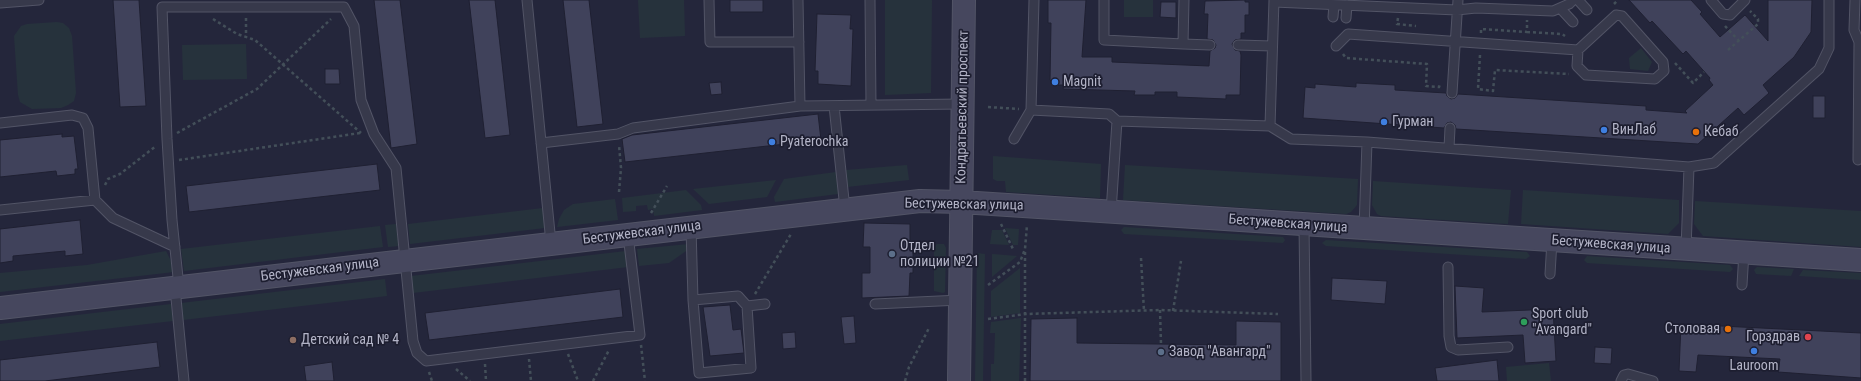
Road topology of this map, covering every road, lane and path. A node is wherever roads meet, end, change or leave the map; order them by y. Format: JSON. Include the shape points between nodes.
{"nodes":[{"id":1,"x":39,"y":0,"type":"edge"},
{"id":2,"x":527,"y":0,"type":"edge"},
{"id":3,"x":709,"y":0,"type":"edge"},
{"id":4,"x":798,"y":0,"type":"edge"},
{"id":5,"x":870,"y":0,"type":"edge"},
{"id":6,"x":964,"y":0,"type":"edge"},
{"id":7,"x":1034,"y":0,"type":"edge"},
{"id":8,"x":1104,"y":0,"type":"edge"},
{"id":9,"x":1184,"y":0,"type":"edge"},
{"id":10,"x":1458,"y":0,"type":"edge"},
{"id":11,"x":1573,"y":0,"type":"edge"},
{"id":12,"x":1578,"y":0,"type":"edge"},
{"id":13,"x":1618,"y":0,"type":"edge"},
{"id":14,"x":1711,"y":0,"type":"edge"},
{"id":15,"x":1829,"y":0,"type":"edge"},
{"id":16,"x":1855,"y":0,"type":"edge"},
{"id":17,"x":1274,"y":1,"type":"edge"},
{"id":18,"x":1744,"y":1,"type":"edge"},
{"id":19,"x":0,"y":3,"type":"edge"},
{"id":20,"x":244,"y":3,"type":"edge"},
{"id":21,"x":1424,"y":4,"type":"edge"},
{"id":22,"x":1334,"y":5,"type":"junction"},
{"id":23,"x":1347,"y":5,"type":"junction"},
{"id":24,"x":1612,"y":5,"type":"dead end"},
{"id":25,"x":192,"y":6,"type":"junction"},
{"id":26,"x":344,"y":7,"type":"junction"},
{"id":27,"x":1560,"y":8,"type":"junction"},
{"id":28,"x":1458,"y":10,"type":"junction"},
{"id":29,"x":1528,"y":10,"type":"junction"},
{"id":30,"x":1587,"y":10,"type":"dead end"},
{"id":31,"x":1333,"y":17,"type":"dead end"},
{"id":32,"x":1346,"y":18,"type":"dead end"},
{"id":33,"x":1573,"y":22,"type":"dead end"},
{"id":34,"x":1526,"y":32,"type":"junction"},
{"id":35,"x":1565,"y":36,"type":"junction"},
{"id":36,"x":1572,"y":36,"type":"dead end"},
{"id":37,"x":246,"y":38,"type":"junction"},
{"id":38,"x":799,"y":42,"type":"junction"},
{"id":39,"x":1455,"y":42,"type":"junction"},
{"id":40,"x":1860,"y":42,"type":"edge"},
{"id":41,"x":1183,"y":44,"type":"junction"},
{"id":42,"x":1210,"y":45,"type":"dead end"},
{"id":43,"x":1238,"y":45,"type":"dead end"},
{"id":44,"x":1272,"y":46,"type":"junction"},
{"id":45,"x":1336,"y":46,"type":"dead end"},
{"id":46,"x":1578,"y":50,"type":"junction"},
{"id":47,"x":1728,"y":50,"type":"dead end"},
{"id":48,"x":1480,"y":54,"type":"dead end"},
{"id":49,"x":1346,"y":58,"type":"dead end"},
{"id":50,"x":282,"y":63,"type":"junction"},
{"id":51,"x":1586,"y":75,"type":"junction"},
{"id":52,"x":1440,"y":87,"type":"dead end"},
{"id":53,"x":1452,"y":93,"type":"dead end"},
{"id":54,"x":963,"y":104,"type":"junction"},
{"id":55,"x":871,"y":105,"type":"junction"},
{"id":56,"x":800,"y":106,"type":"junction"},
{"id":57,"x":834,"y":106,"type":"junction"},
{"id":58,"x":988,"y":107,"type":"dead end"},
{"id":59,"x":1031,"y":110,"type":"junction"},
{"id":60,"x":1117,"y":121,"type":"junction"},
{"id":61,"x":0,"y":122,"type":"edge"},
{"id":62,"x":1270,"y":126,"type":"junction"},
{"id":63,"x":1450,"y":128,"type":"dead end"},
{"id":64,"x":360,"y":133,"type":"junction"},
{"id":65,"x":374,"y":134,"type":"junction"},
{"id":66,"x":618,"y":134,"type":"junction"},
{"id":67,"x":167,"y":139,"type":"junction"},
{"id":68,"x":1014,"y":139,"type":"dead end"},
{"id":69,"x":1367,"y":142,"type":"junction"},
{"id":70,"x":541,"y":143,"type":"junction"},
{"id":71,"x":1449,"y":148,"type":"junction"},
{"id":72,"x":1858,"y":160,"type":"dead end"},
{"id":73,"x":171,"y":161,"type":"dead end"},
{"id":74,"x":1689,"y":167,"type":"junction"},
{"id":75,"x":667,"y":186,"type":"dead end"},
{"id":76,"x":619,"y":192,"type":"dead end"},
{"id":77,"x":95,"y":200,"type":"junction"},
{"id":78,"x":961,"y":202,"type":"junction"},
{"id":79,"x":845,"y":209,"type":"junction"},
{"id":80,"x":0,"y":210,"type":"edge"},
{"id":81,"x":651,"y":212,"type":"dead end"},
{"id":82,"x":1111,"y":212,"type":"junction"},
{"id":83,"x":1001,"y":224,"type":"dead end"},
{"id":84,"x":1027,"y":225,"type":"dead end"},
{"id":85,"x":1304,"y":225,"type":"junction"},
{"id":86,"x":691,"y":227,"type":"junction"},
{"id":87,"x":1364,"y":229,"type":"junction"},
{"id":88,"x":628,"y":234,"type":"junction"},
{"id":89,"x":791,"y":234,"type":"dead end"},
{"id":90,"x":1552,"y":241,"type":"junction"},
{"id":91,"x":551,"y":243,"type":"junction"},
{"id":92,"x":175,"y":247,"type":"junction"},
{"id":93,"x":1013,"y":249,"type":"dead end"},
{"id":94,"x":1686,"y":249,"type":"junction"},
{"id":95,"x":1025,"y":250,"type":"junction"},
{"id":96,"x":1744,"y":252,"type":"junction"},
{"id":97,"x":1141,"y":258,"type":"dead end"},
{"id":98,"x":405,"y":260,"type":"junction"},
{"id":99,"x":1861,"y":260,"type":"edge"},
{"id":100,"x":1181,"y":261,"type":"dead end"},
{"id":101,"x":1448,"y":267,"type":"dead end"},
{"id":102,"x":1550,"y":274,"type":"dead end"},
{"id":103,"x":1742,"y":284,"type":"dead end"},
{"id":104,"x":988,"y":285,"type":"dead end"},
{"id":105,"x":177,"y":288,"type":"junction"},
{"id":106,"x":693,"y":300,"type":"junction"},
{"id":107,"x":960,"y":300,"type":"junction"},
{"id":108,"x":765,"y":304,"type":"dead end"},
{"id":109,"x":875,"y":304,"type":"dead end"},
{"id":110,"x":747,"y":306,"type":"junction"},
{"id":111,"x":0,"y":308,"type":"edge"},
{"id":112,"x":1160,"y":310,"type":"junction"},
{"id":113,"x":1144,"y":311,"type":"junction"},
{"id":114,"x":1173,"y":311,"type":"junction"},
{"id":115,"x":1026,"y":314,"type":"junction"},
{"id":116,"x":1278,"y":314,"type":"dead end"},
{"id":117,"x":988,"y":320,"type":"dead end"},
{"id":118,"x":929,"y":328,"type":"dead end"},
{"id":119,"x":640,"y":335,"type":"junction"},
{"id":120,"x":615,"y":338,"type":"junction"},
{"id":121,"x":564,"y":344,"type":"junction"},
{"id":122,"x":1161,"y":344,"type":"dead end"},
{"id":123,"x":1508,"y":347,"type":"dead end"},
{"id":124,"x":528,"y":348,"type":"junction"},
{"id":125,"x":485,"y":354,"type":"junction"},
{"id":126,"x":450,"y":358,"type":"junction"},
{"id":127,"x":184,"y":381,"type":"edge"},
{"id":128,"x":470,"y":381,"type":"edge"},
{"id":129,"x":486,"y":381,"type":"edge"},
{"id":130,"x":531,"y":381,"type":"edge"},
{"id":131,"x":578,"y":381,"type":"edge"},
{"id":132,"x":593,"y":381,"type":"edge"},
{"id":133,"x":645,"y":381,"type":"edge"},
{"id":134,"x":905,"y":381,"type":"edge"},
{"id":135,"x":959,"y":381,"type":"edge"},
{"id":136,"x":1025,"y":381,"type":"edge"},
{"id":137,"x":1306,"y":381,"type":"edge"},
{"id":138,"x":1621,"y":381,"type":"edge"},
{"id":139,"x":1653,"y":381,"type":"edge"}],
"edges":[{"from":1,"to":19,"type":"lane"},
{"from":2,"to":70,"type":"lane"},
{"from":3,"to":38,"type":"lane","via":[[710,42]]},
{"from":4,"to":38,"type":"lane"},
{"from":5,"to":55,"type":"lane"},
{"from":6,"to":54,"type":"street","name":"Кондратьевский проспект"},
{"from":7,"to":59,"type":"lane"},
{"from":8,"to":41,"type":"lane","via":[[1104,40]]},
{"from":9,"to":41,"type":"lane"},
{"from":10,"to":28,"type":"lane"},
{"from":11,"to":27,"type":"lane"},
{"from":12,"to":30,"type":"lane"},
{"from":13,"to":24,"type":"path"},
{"from":14,"to":18,"type":"lane","via":[[1724,14],[1730,15]]},
{"from":15,"to":74,"type":"lane","via":[[1828,48],[1819,69],[1714,163]]},
{"from":16,"to":40,"type":"lane","via":[[1854,30]]},
{"from":17,"to":22,"type":"lane"},
{"from":17,"to":44,"type":"lane"},
{"from":18,"to":47,"type":"path","via":[[1758,20],[1758,24]]},
{"from":20,"to":25,"type":"lane"},
{"from":20,"to":26,"type":"lane"},
{"from":20,"to":37,"type":"path"},
{"from":21,"to":23,"type":"lane"},
{"from":21,"to":28,"type":"lane"},
{"from":22,"to":23,"type":"lane"},
{"from":22,"to":31,"type":"lane"},
{"from":23,"to":32,"type":"lane"},
{"from":25,"to":37,"type":"path"},
{"from":25,"to":67,"type":"lane","via":[[162,6]]},
{"from":26,"to":50,"type":"path"},
{"from":26,"to":65,"type":"lane","via":[[354,26],[361,100]]},
{"from":27,"to":29,"type":"lane","via":[[1553,11]]},
{"from":27,"to":33,"type":"lane"},
{"from":28,"to":29,"type":"lane"},
{"from":28,"to":39,"type":"lane"},
{"from":29,"to":34,"type":"path"},
{"from":34,"to":35,"type":"path"},
{"from":34,"to":35,"type":"path","via":[[1481,29],[1481,33],[1562,38]]},
{"from":35,"to":36,"type":"path"},
{"from":37,"to":50,"type":"path","via":[[256,40]]},
{"from":38,"to":56,"type":"lane"},
{"from":39,"to":45,"type":"lane","via":[[1348,34]]},
{"from":39,"to":46,"type":"lane"},
{"from":39,"to":53,"type":"lane"},
{"from":40,"to":72,"type":"lane"},
{"from":41,"to":42,"type":"lane"},
{"from":43,"to":44,"type":"lane"},
{"from":44,"to":62,"type":"lane"},
{"from":46,"to":51,"type":"lane","via":[[1577,66]]},
{"from":46,"to":51,"type":"lane","via":[[1616,15],[1622,16],[1664,62],[1664,71],[1655,79]]},
{"from":48,"to":51,"type":"path","via":[[1478,90],[1493,91],[1495,70]]},
{"from":49,"to":52,"type":"path","via":[[1427,64],[1426,86]]},
{"from":50,"to":64,"type":"path"},
{"from":50,"to":67,"type":"path","via":[[257,88]]},
{"from":54,"to":55,"type":"lane"},
{"from":54,"to":78,"type":"street","name":"Кондратьевский проспект"},
{"from":55,"to":57,"type":"lane"},
{"from":56,"to":57,"type":"lane"},
{"from":56,"to":66,"type":"lane","via":[[633,128]]},
{"from":57,"to":79,"type":"lane"},
{"from":58,"to":59,"type":"path"},
{"from":59,"to":60,"type":"lane","via":[[1109,114]]},
{"from":59,"to":68,"type":"lane"},
{"from":60,"to":62,"type":"lane"},
{"from":60,"to":82,"type":"lane"},
{"from":61,"to":77,"type":"lane","via":[[72,115],[83,118],[88,128]]},
{"from":62,"to":69,"type":"lane","via":[[1291,139]]},
{"from":63,"to":71,"type":"lane"},
{"from":64,"to":65,"type":"path"},
{"from":64,"to":73,"type":"path"},
{"from":65,"to":98,"type":"lane","via":[[396,168]]},
{"from":66,"to":70,"type":"lane"},
{"from":66,"to":76,"type":"path","via":[[621,168]]},
{"from":67,"to":77,"type":"path","via":[[120,174],[108,179]]},
{"from":67,"to":92,"type":"lane"},
{"from":69,"to":71,"type":"lane"},
{"from":69,"to":87,"type":"lane"},
{"from":70,"to":91,"type":"lane"},
{"from":71,"to":74,"type":"lane"},
{"from":74,"to":94,"type":"lane"},
{"from":75,"to":81,"type":"path"},
{"from":77,"to":80,"type":"lane"},
{"from":77,"to":92,"type":"lane","via":[[113,218]]},
{"from":78,"to":79,"type":"street","name":"Бестужевская улица","via":[[920,201]]},
{"from":78,"to":82,"type":"street","name":"Бестужевская улица"},
{"from":78,"to":107,"type":"street","name":"Кондратьевский проспект"},
{"from":79,"to":86,"type":"street","name":"Бестужевская улица"},
{"from":82,"to":85,"type":"street","name":"Бестужевская улица"},
{"from":83,"to":93,"type":"path"},
{"from":84,"to":95,"type":"path"},
{"from":85,"to":87,"type":"street","name":"Бестужевская улица"},
{"from":85,"to":137,"type":"lane"},
{"from":86,"to":88,"type":"street","name":"Бестужевская улица"},
{"from":86,"to":106,"type":"lane"},
{"from":87,"to":90,"type":"street","name":"Бестужевская улица"},
{"from":88,"to":91,"type":"street","name":"Бестужевская улица"},
{"from":88,"to":119,"type":"lane"},
{"from":89,"to":110,"type":"path"},
{"from":90,"to":94,"type":"street","name":"Бестужевская улица"},
{"from":90,"to":102,"type":"lane"},
{"from":91,"to":98,"type":"street","name":"Бестужевская улица"},
{"from":92,"to":105,"type":"lane"},
{"from":94,"to":96,"type":"street","name":"Бестужевская улица"},
{"from":95,"to":104,"type":"path","via":[[1020,262]]},
{"from":95,"to":115,"type":"path"},
{"from":96,"to":99,"type":"street","name":"Бестужевская улица"},
{"from":96,"to":103,"type":"lane"},
{"from":97,"to":113,"type":"path"},
{"from":98,"to":105,"type":"street","name":"Бестужевская улица"},
{"from":98,"to":126,"type":"lane","via":[[413,341],[417,353],[426,361]]},
{"from":100,"to":114,"type":"path"},
{"from":101,"to":123,"type":"lane","via":[[1451,347],[1458,350]]},
{"from":105,"to":111,"type":"street","name":"Бестужевская улица"},
{"from":105,"to":127,"type":"lane"},
{"from":106,"to":110,"type":"lane","via":[[738,296]]},
{"from":106,"to":110,"type":"lane","via":[[699,373],[751,368]]},
{"from":107,"to":109,"type":"lane"},
{"from":107,"to":135,"type":"street","name":"Кондратьевский проспект"},
{"from":108,"to":110,"type":"lane"},
{"from":112,"to":113,"type":"path"},
{"from":112,"to":114,"type":"path"},
{"from":112,"to":122,"type":"path"},
{"from":113,"to":115,"type":"path"},
{"from":114,"to":116,"type":"path"},
{"from":115,"to":117,"type":"path"},
{"from":115,"to":136,"type":"path"},
{"from":118,"to":134,"type":"path","via":[[909,367]]},
{"from":119,"to":120,"type":"lane"},
{"from":119,"to":133,"type":"path"},
{"from":120,"to":121,"type":"lane"},
{"from":120,"to":132,"type":"path"},
{"from":121,"to":124,"type":"lane"},
{"from":121,"to":131,"type":"path"},
{"from":124,"to":125,"type":"lane"},
{"from":124,"to":130,"type":"path"},
{"from":125,"to":126,"type":"lane"},
{"from":125,"to":129,"type":"path"},
{"from":126,"to":128,"type":"path","via":[[458,372]]},
{"from":138,"to":139,"type":"lane","via":[[1624,375],[1628,374]]}]}
